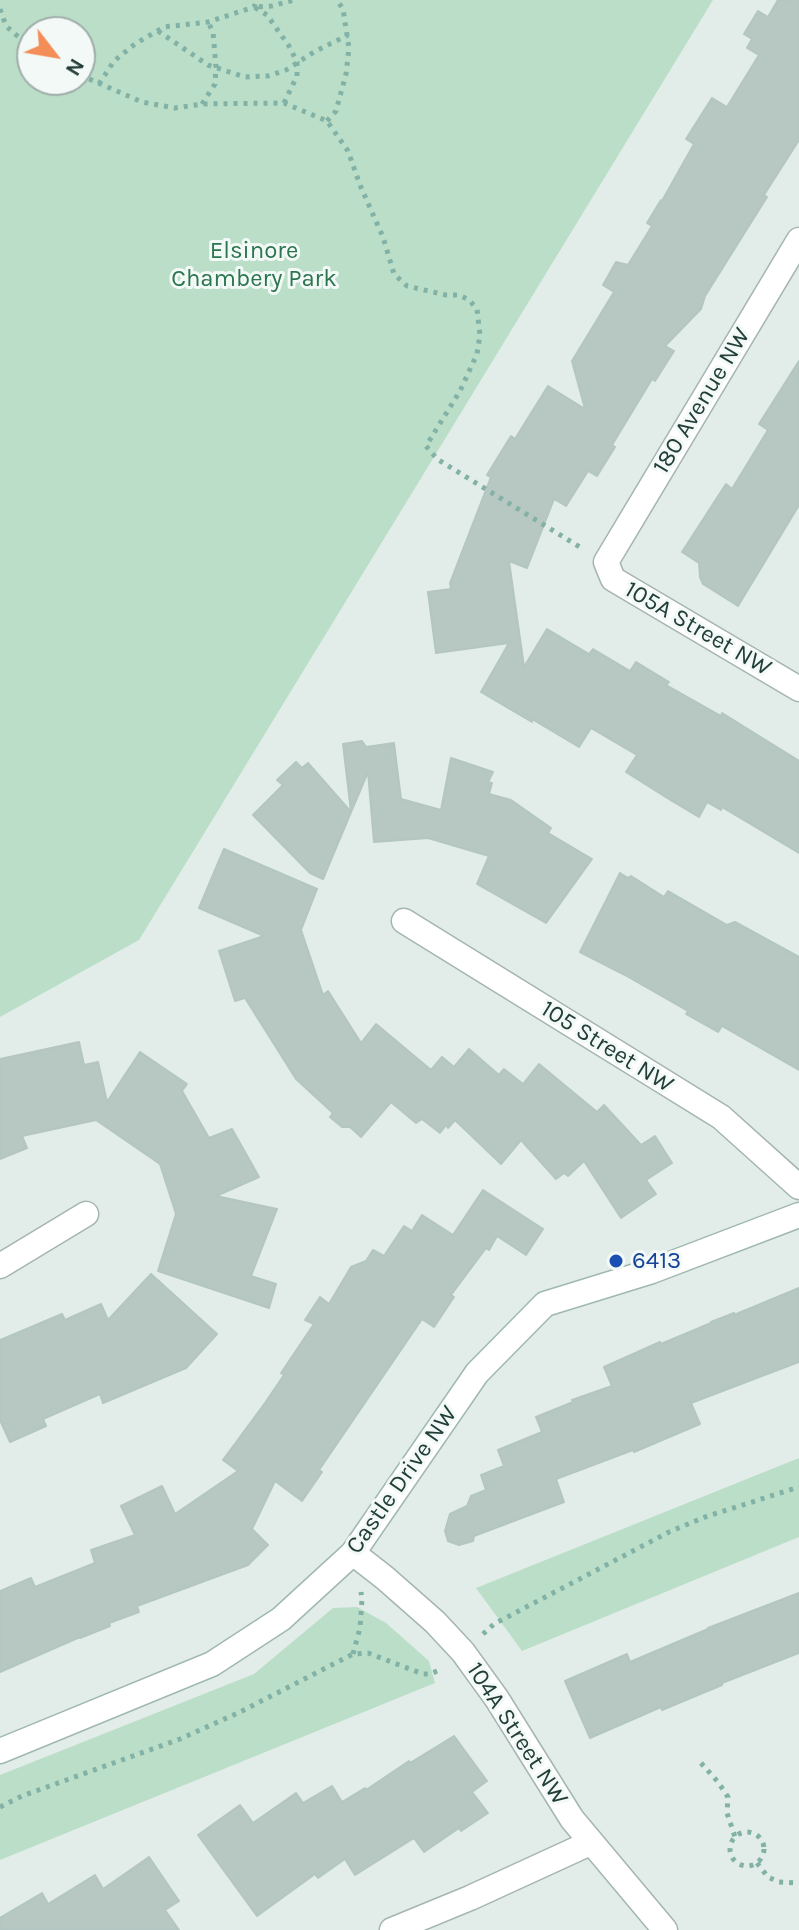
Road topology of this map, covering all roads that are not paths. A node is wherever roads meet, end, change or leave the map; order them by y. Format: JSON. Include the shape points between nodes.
{"nodes":[{"id":1,"x":799,"y":240,"type":"edge"},
{"id":2,"x":606,"y":562,"type":"joint"},
{"id":3,"x":799,"y":689,"type":"edge"},
{"id":4,"x":404,"y":921,"type":"dead end"},
{"id":5,"x":799,"y":1187,"type":"edge"},
{"id":6,"x":86,"y":1214,"type":"dead end"},
{"id":7,"x":799,"y":1215,"type":"edge"},
{"id":8,"x":0,"y":1266,"type":"edge"},
{"id":9,"x":353,"y":1553,"type":"junction"},
{"id":10,"x":0,"y":1751,"type":"edge"},
{"id":11,"x":590,"y":1843,"type":"junction"},
{"id":12,"x":392,"y":1930,"type":"edge"},
{"id":13,"x":665,"y":1930,"type":"edge"}],
"edges":[{"from":1,"to":2,"type":"street","name":"180 Avenue NW"},
{"from":2,"to":3,"type":"street","name":"105A Street NW","via":[[613,579]]},
{"from":4,"to":5,"type":"street","name":"105 Street NW","via":[[721,1117]]},
{"from":6,"to":8,"type":"street"},
{"from":7,"to":9,"type":"street","name":"Castle Drive NW","via":[[652,1271],[545,1304],[477,1373]]},
{"from":9,"to":10,"type":"street","name":"Castle Drive NW","via":[[281,1619],[212,1664]]},
{"from":9,"to":11,"type":"street","name":"104A Street NW","via":[[463,1652]]},
{"from":11,"to":12,"type":"street"},
{"from":11,"to":13,"type":"street","name":"104A Street NW"}]}
